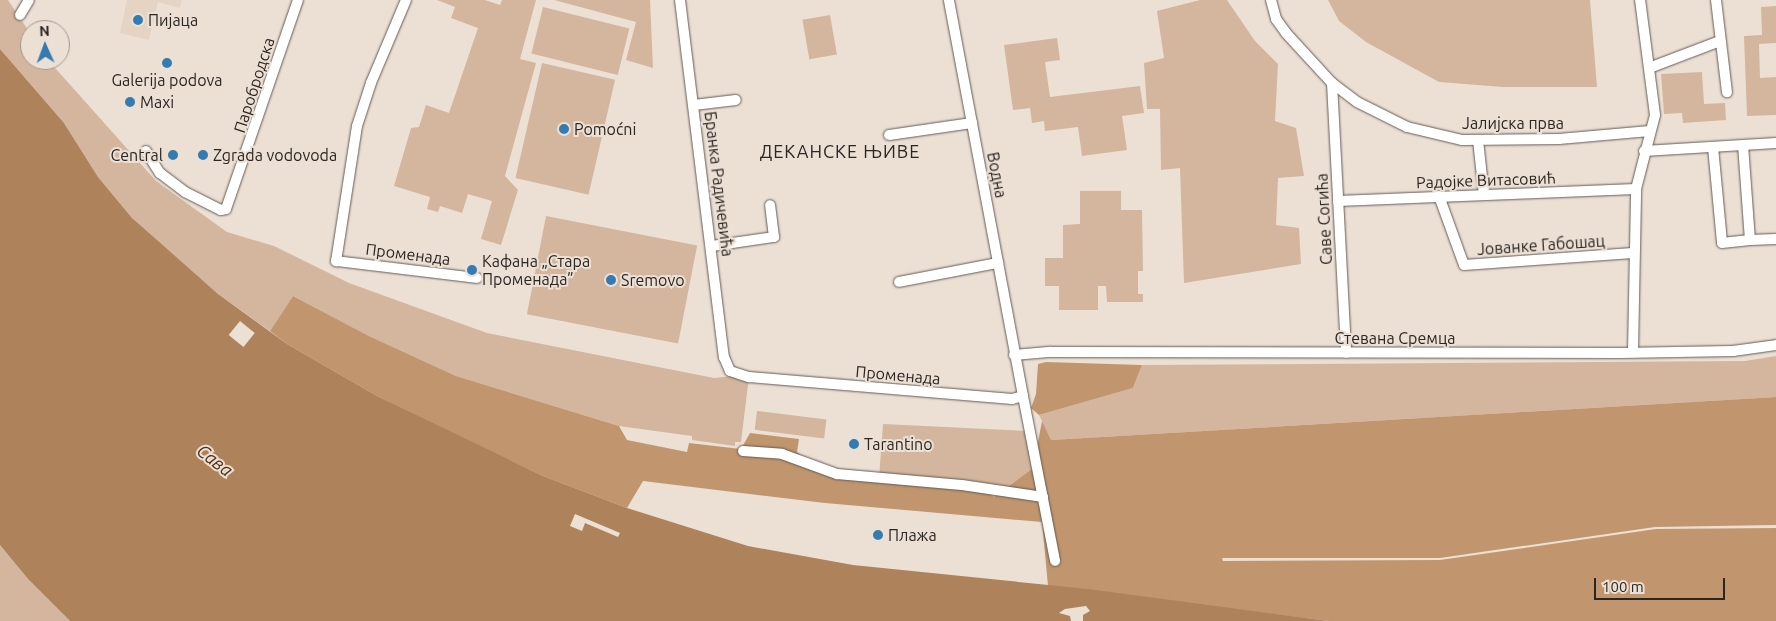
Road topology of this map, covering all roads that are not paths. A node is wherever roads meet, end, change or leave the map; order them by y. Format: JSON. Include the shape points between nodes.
{"nodes":[{"id":1,"x":29,"y":0,"type":"edge"},
{"id":2,"x":298,"y":0,"type":"edge"},
{"id":3,"x":406,"y":0,"type":"edge"},
{"id":4,"x":680,"y":0,"type":"edge"},
{"id":5,"x":949,"y":0,"type":"edge"},
{"id":6,"x":1271,"y":0,"type":"edge"},
{"id":7,"x":1640,"y":0,"type":"edge"},
{"id":8,"x":1716,"y":0,"type":"edge"},
{"id":9,"x":20,"y":15,"type":"dead end"},
{"id":10,"x":1720,"y":41,"type":"junction"},
{"id":11,"x":1649,"y":68,"type":"junction"},
{"id":12,"x":1332,"y":83,"type":"junction"},
{"id":13,"x":1727,"y":92,"type":"dead end"},
{"id":14,"x":736,"y":100,"type":"dead end"},
{"id":15,"x":694,"y":105,"type":"junction"},
{"id":16,"x":972,"y":123,"type":"junction"},
{"id":17,"x":1650,"y":131,"type":"junction"},
{"id":18,"x":888,"y":135,"type":"dead end"},
{"id":19,"x":1478,"y":140,"type":"junction"},
{"id":20,"x":1776,"y":143,"type":"edge"},
{"id":21,"x":1743,"y":145,"type":"junction"},
{"id":22,"x":1714,"y":147,"type":"junction"},
{"id":23,"x":146,"y":151,"type":"dead end"},
{"id":24,"x":1644,"y":151,"type":"junction"},
{"id":25,"x":1636,"y":190,"type":"junction"},
{"id":26,"x":1484,"y":195,"type":"junction"},
{"id":27,"x":1439,"y":196,"type":"junction"},
{"id":28,"x":1338,"y":201,"type":"junction"},
{"id":29,"x":770,"y":205,"type":"dead end"},
{"id":30,"x":1776,"y":239,"type":"edge"},
{"id":31,"x":1750,"y":240,"type":"junction"},
{"id":32,"x":712,"y":246,"type":"junction"},
{"id":33,"x":1633,"y":254,"type":"junction"},
{"id":34,"x":998,"y":263,"type":"junction"},
{"id":35,"x":477,"y":278,"type":"dead end"},
{"id":36,"x":899,"y":282,"type":"dead end"},
{"id":37,"x":1776,"y":346,"type":"edge"},
{"id":38,"x":1633,"y":352,"type":"junction"},
{"id":39,"x":1346,"y":353,"type":"junction"},
{"id":40,"x":1014,"y":355,"type":"junction"},
{"id":41,"x":730,"y":371,"type":"joint"},
{"id":42,"x":1023,"y":396,"type":"junction"},
{"id":43,"x":743,"y":451,"type":"dead end"},
{"id":44,"x":1042,"y":496,"type":"junction"},
{"id":45,"x":1055,"y":561,"type":"dead end"}],
"edges":[{"from":1,"to":9,"type":"street"},
{"from":2,"to":23,"type":"street","name":"Паробродска","via":[[227,208],[221,210],[185,192],[155,168]]},
{"from":3,"to":35,"type":"street","name":"Променада","via":[[371,83],[357,126],[336,261]]},
{"from":4,"to":15,"type":"street","name":"Бранка Радичевића"},
{"from":5,"to":16,"type":"street","name":"Водна"},
{"from":6,"to":12,"type":"street","name":"Јалијска прва","via":[[1276,18],[1286,33]]},
{"from":7,"to":11,"type":"street"},
{"from":8,"to":10,"type":"street"},
{"from":10,"to":11,"type":"street"},
{"from":10,"to":13,"type":"street"},
{"from":11,"to":17,"type":"street","via":[[1655,115]]},
{"from":12,"to":19,"type":"street","name":"Јалијска прва","via":[[1395,123],[1448,138]]},
{"from":12,"to":28,"type":"street","name":"Саве Согића"},
{"from":14,"to":15,"type":"street"},
{"from":15,"to":32,"type":"street","name":"Бранка Радичевића"},
{"from":16,"to":18,"type":"street"},
{"from":16,"to":34,"type":"street","name":"Водна"},
{"from":17,"to":19,"type":"street","name":"Јалијска прва","via":[[1559,139]]},
{"from":17,"to":24,"type":"street"},
{"from":19,"to":26,"type":"street"},
{"from":20,"to":21,"type":"street"},
{"from":21,"to":22,"type":"street"},
{"from":21,"to":31,"type":"street"},
{"from":22,"to":24,"type":"street"},
{"from":22,"to":31,"type":"street","via":[[1722,243]]},
{"from":24,"to":25,"type":"street"},
{"from":25,"to":26,"type":"street","name":"Радојке Витасовић"},
{"from":25,"to":33,"type":"street"},
{"from":26,"to":27,"type":"street","name":"Радојке Витасовић"},
{"from":27,"to":28,"type":"street","name":"Радојке Витасовић"},
{"from":27,"to":33,"type":"street","name":"Јованке Габошац","via":[[1464,265]]},
{"from":28,"to":39,"type":"street","name":"Саве Согића"},
{"from":29,"to":32,"type":"street","via":[[774,237]]},
{"from":30,"to":31,"type":"street"},
{"from":32,"to":41,"type":"street","name":"Бранка Радичевића","via":[[724,357]]},
{"from":33,"to":38,"type":"street"},
{"from":34,"to":36,"type":"street"},
{"from":34,"to":40,"type":"street","name":"Водна"},
{"from":37,"to":38,"type":"street","name":"Стевана Сремца","via":[[1733,351]]},
{"from":38,"to":39,"type":"street","name":"Стевана Сремца"},
{"from":39,"to":40,"type":"street","name":"Стевана Сремца","via":[[1051,352]]},
{"from":40,"to":42,"type":"street"},
{"from":41,"to":42,"type":"street","name":"Променада","via":[[749,377],[1001,399]]},
{"from":42,"to":44,"type":"street"},
{"from":43,"to":44,"type":"street","via":[[782,454],[837,474]]},
{"from":44,"to":45,"type":"street"}]}
